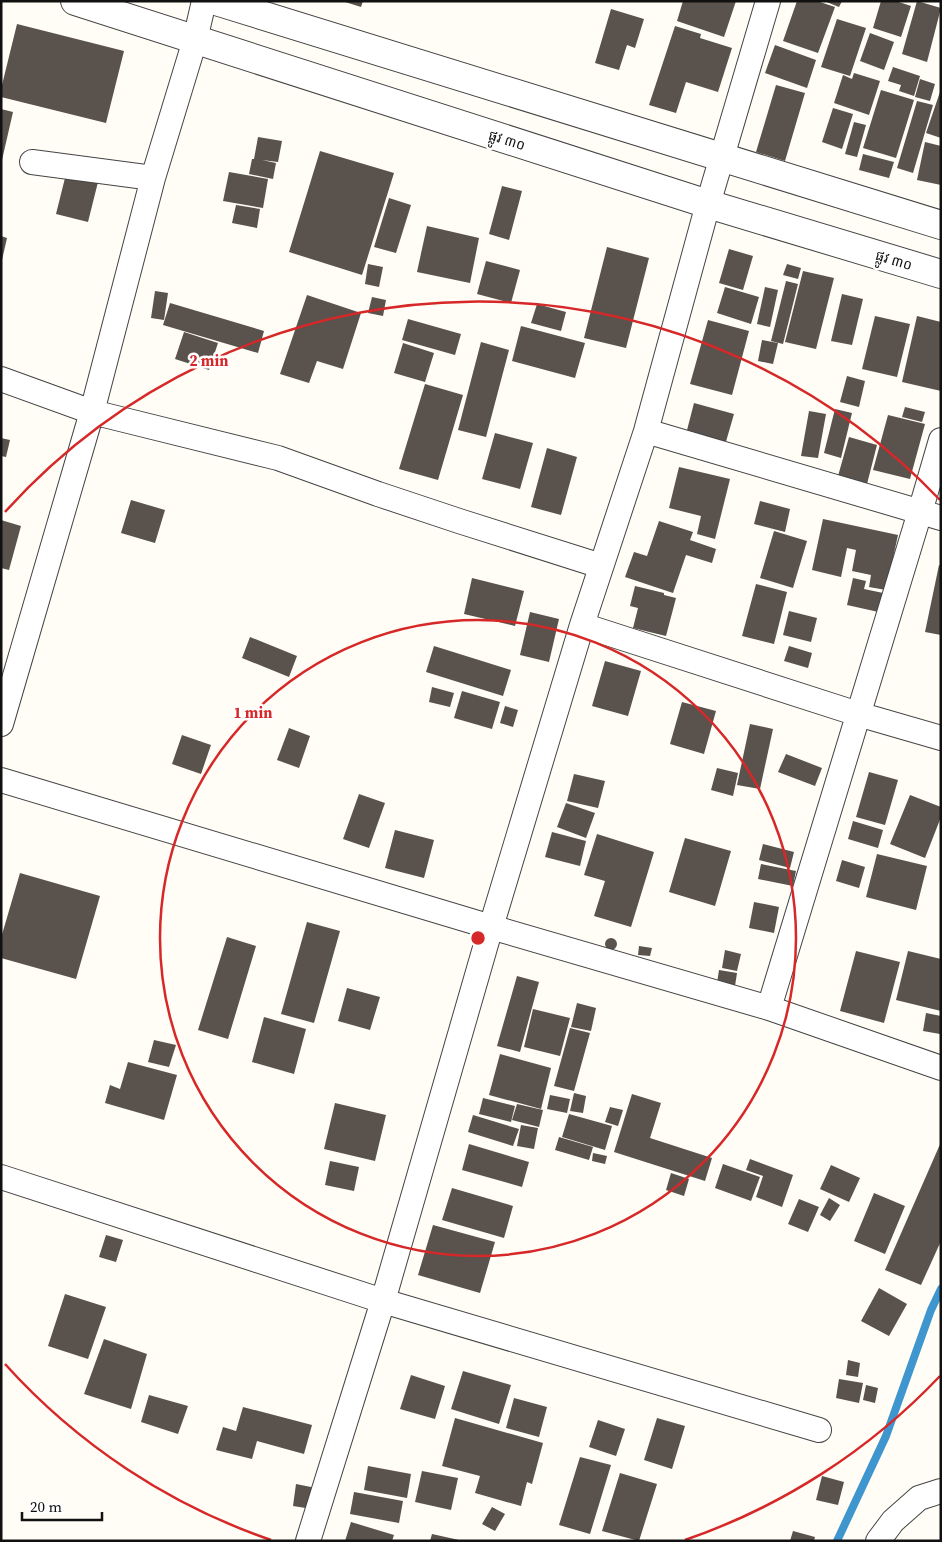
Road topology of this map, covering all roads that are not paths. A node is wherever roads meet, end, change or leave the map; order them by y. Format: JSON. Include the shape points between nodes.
{"nodes":[{"id":1,"x":75,"y":1,"type":"edge"},
{"id":2,"x":204,"y":1,"type":"edge"},
{"id":3,"x":216,"y":1,"type":"edge"},
{"id":4,"x":768,"y":1,"type":"edge"},
{"id":5,"x":194,"y":40,"type":"junction"},
{"id":6,"x":723,"y":157,"type":"junction"},
{"id":7,"x":32,"y":162,"type":"dead end"},
{"id":8,"x":153,"y":178,"type":"junction"},
{"id":9,"x":708,"y":204,"type":"junction"},
{"id":10,"x":941,"y":225,"type":"edge"},
{"id":11,"x":941,"y":274,"type":"edge"},
{"id":12,"x":1,"y":379,"type":"edge"},
{"id":13,"x":92,"y":412,"type":"junction"},
{"id":14,"x":646,"y":431,"type":"junction"},
{"id":15,"x":941,"y":440,"type":"edge"},
{"id":16,"x":930,"y":515,"type":"edge"},
{"id":17,"x":601,"y":566,"type":"junction"},
{"id":18,"x":582,"y":625,"type":"junction"},
{"id":19,"x":858,"y":714,"type":"junction"},
{"id":20,"x":1,"y":724,"type":"edge"},
{"id":21,"x":941,"y":738,"type":"edge"},
{"id":22,"x":1,"y":780,"type":"edge"},
{"id":23,"x":491,"y":927,"type":"junction"},
{"id":24,"x":769,"y":1008,"type":"junction"},
{"id":25,"x":941,"y":1068,"type":"edge"},
{"id":26,"x":1,"y":1177,"type":"edge"},
{"id":27,"x":383,"y":1301,"type":"junction"},
{"id":28,"x":819,"y":1430,"type":"dead end"},
{"id":29,"x":941,"y":1491,"type":"edge"},
{"id":30,"x":308,"y":1541,"type":"edge"},
{"id":31,"x":878,"y":1541,"type":"edge"}],
"edges":[{"from":1,"to":5,"type":"street","name":"ផ្លូវ ៣០"},
{"from":2,"to":5,"type":"street"},
{"from":3,"to":6,"type":"street"},
{"from":4,"to":6,"type":"street"},
{"from":5,"to":8,"type":"street"},
{"from":5,"to":9,"type":"street","name":"ផ្លូវ ៣០"},
{"from":6,"to":9,"type":"street"},
{"from":6,"to":10,"type":"street"},
{"from":7,"to":8,"type":"street"},
{"from":8,"to":13,"type":"street"},
{"from":9,"to":11,"type":"street","name":"ផ្លូវ ៣០"},
{"from":9,"to":14,"type":"street"},
{"from":12,"to":13,"type":"street"},
{"from":13,"to":17,"type":"street","via":[[278,458]]},
{"from":13,"to":20,"type":"street"},
{"from":14,"to":16,"type":"street"},
{"from":14,"to":17,"type":"street"},
{"from":15,"to":16,"type":"street"},
{"from":16,"to":19,"type":"street"},
{"from":17,"to":18,"type":"street"},
{"from":18,"to":19,"type":"street"},
{"from":18,"to":23,"type":"street"},
{"from":19,"to":21,"type":"street"},
{"from":19,"to":24,"type":"street"},
{"from":22,"to":23,"type":"street"},
{"from":23,"to":24,"type":"street"},
{"from":23,"to":27,"type":"street"},
{"from":24,"to":25,"type":"street"},
{"from":26,"to":27,"type":"street"},
{"from":27,"to":28,"type":"street"},
{"from":27,"to":30,"type":"street"},
{"from":29,"to":31,"type":"street","via":[[919,1498]]}]}
